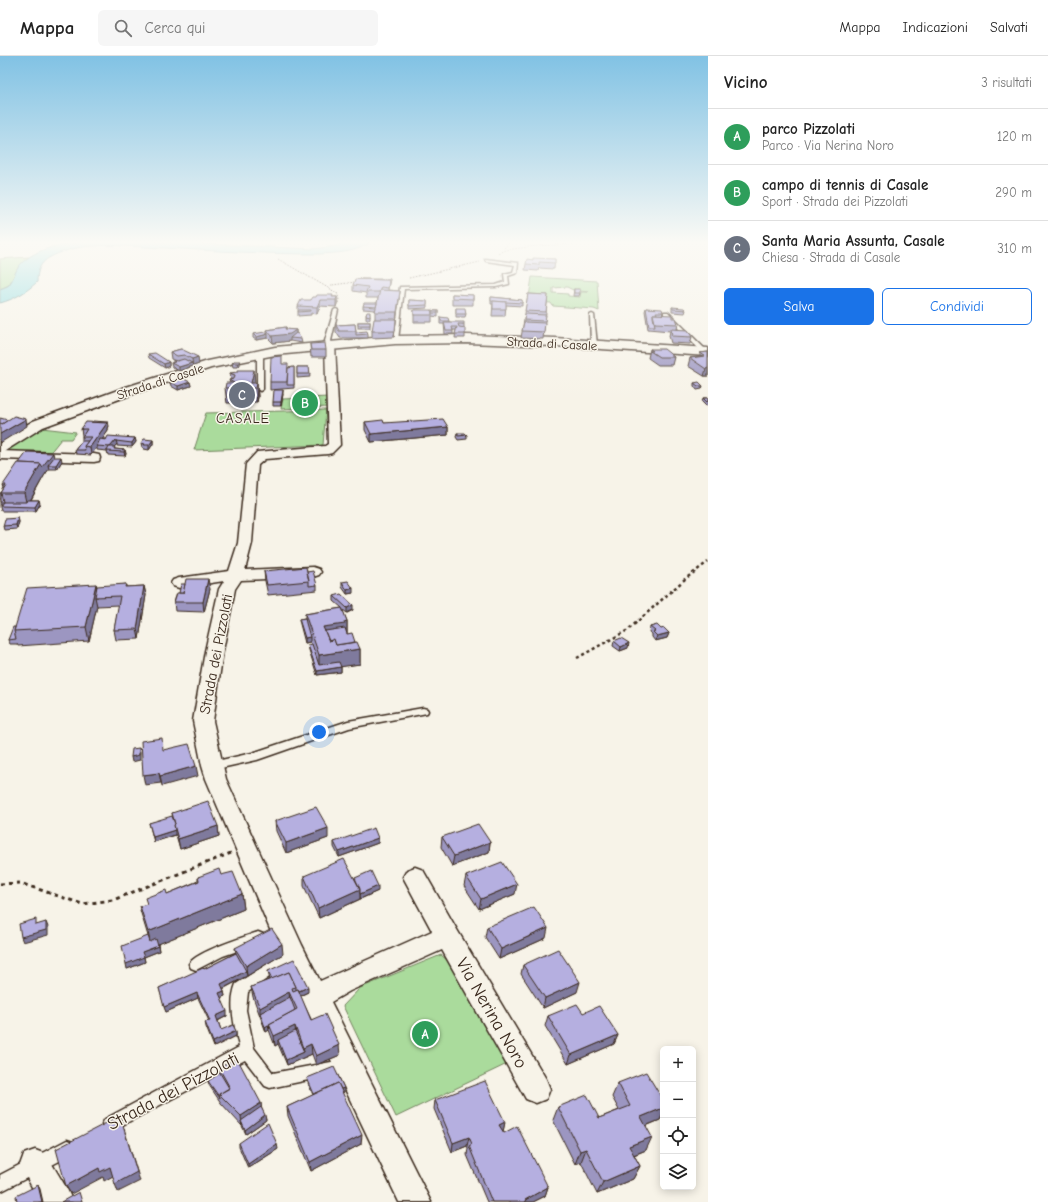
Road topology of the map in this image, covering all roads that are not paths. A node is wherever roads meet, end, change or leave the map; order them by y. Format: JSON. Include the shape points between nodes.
{"nodes":[{"id":1,"x":402,"y":294,"type":"edge"},
{"id":2,"x":336,"y":310,"type":"road end"},
{"id":3,"x":666,"y":313,"type":"edge"},
{"id":4,"x":592,"y":315,"type":"dead end"},
{"id":5,"x":395,"y":340,"type":"junction"},
{"id":6,"x":330,"y":345,"type":"junction"},
{"id":7,"x":594,"y":345,"type":"junction"},
{"id":8,"x":707,"y":352,"type":"edge"},
{"id":9,"x":260,"y":354,"type":"junction"},
{"id":10,"x":260,"y":389,"type":"dead end"},
{"id":11,"x":0,"y":448,"type":"edge"},
{"id":12,"x":0,"y":455,"type":"edge"},
{"id":13,"x":94,"y":458,"type":"dead end"},
{"id":14,"x":313,"y":572,"type":"edge"},
{"id":15,"x":236,"y":575,"type":"junction"},
{"id":16,"x":179,"y":583,"type":"dead end"},
{"id":17,"x":423,"y":711,"type":"dead end"},
{"id":18,"x":212,"y":766,"type":"junction"},
{"id":19,"x":415,"y":877,"type":"dead end"},
{"id":20,"x":447,"y":936,"type":"junction"},
{"id":21,"x":290,"y":945,"type":"junction"},
{"id":22,"x":196,"y":964,"type":"dead end"},
{"id":23,"x":316,"y":996,"type":"junction"},
{"id":24,"x":247,"y":1051,"type":"junction"},
{"id":25,"x":349,"y":1066,"type":"junction"},
{"id":26,"x":536,"y":1089,"type":"dead end"},
{"id":27,"x":99,"y":1131,"type":"edge"},
{"id":28,"x":78,"y":1142,"type":"edge"},
{"id":29,"x":35,"y":1165,"type":"junction"},
{"id":30,"x":0,"y":1184,"type":"edge"},
{"id":31,"x":56,"y":1200,"type":"dead end"},
{"id":32,"x":415,"y":1202,"type":"edge"}],
"edges":[{"from":1,"to":5,"type":"lane"},
{"from":2,"to":6,"type":"lane","via":[[328,341]]},
{"from":3,"to":8,"type":"lane"},
{"from":4,"to":7,"type":"lane"},
{"from":5,"to":6,"type":"street","name":"Strada di Casale"},
{"from":5,"to":7,"type":"street","name":"Strada di Casale","via":[[467,339]]},
{"from":6,"to":9,"type":"street","name":"Strada di Casale"},
{"from":6,"to":15,"type":"street","name":"Strada dei Pizzolati","via":[[334,445],[328,450],[261,455],[252,464],[245,543]]},
{"from":7,"to":8,"type":"street","name":"Strada di Casale"},
{"from":9,"to":10,"type":"lane"},
{"from":9,"to":11,"type":"street","name":"Strada di Casale","via":[[208,365],[131,390],[38,424]]},
{"from":12,"to":13,"type":"street"},
{"from":14,"to":15,"type":"street","name":"Strada dei Pizzolati"},
{"from":15,"to":16,"type":"street","name":"Strada dei Pizzolati"},
{"from":15,"to":18,"type":"street","name":"Strada dei Pizzolati","via":[[227,589],[203,721]]},
{"from":17,"to":18,"type":"lane","via":[[348,725],[253,758]]},
{"from":18,"to":21,"type":"street","name":"Strada dei Pizzolati"},
{"from":19,"to":20,"type":"street","name":"Via Nerina Noro"},
{"from":20,"to":23,"type":"street"},
{"from":20,"to":26,"type":"street","name":"Via Nerina Noro"},
{"from":21,"to":22,"type":"lane","via":[[271,933],[219,952]]},
{"from":21,"to":23,"type":"street","name":"Strada dei Pizzolati"},
{"from":21,"to":24,"type":"lane","name":"Strada dei Pizzolati","via":[[241,989],[239,1010]]},
{"from":23,"to":25,"type":"street","name":"Strada dei Pizzolati"},
{"from":24,"to":25,"type":"lane","name":"Strada dei Pizzolati","via":[[270,1081]]},
{"from":24,"to":27,"type":"lane","name":"Strada dei Pizzolati"},
{"from":25,"to":32,"type":"street","name":"Strada dei Pizzolati"},
{"from":28,"to":29,"type":"lane"},
{"from":29,"to":30,"type":"lane"},
{"from":29,"to":31,"type":"street"}]}
